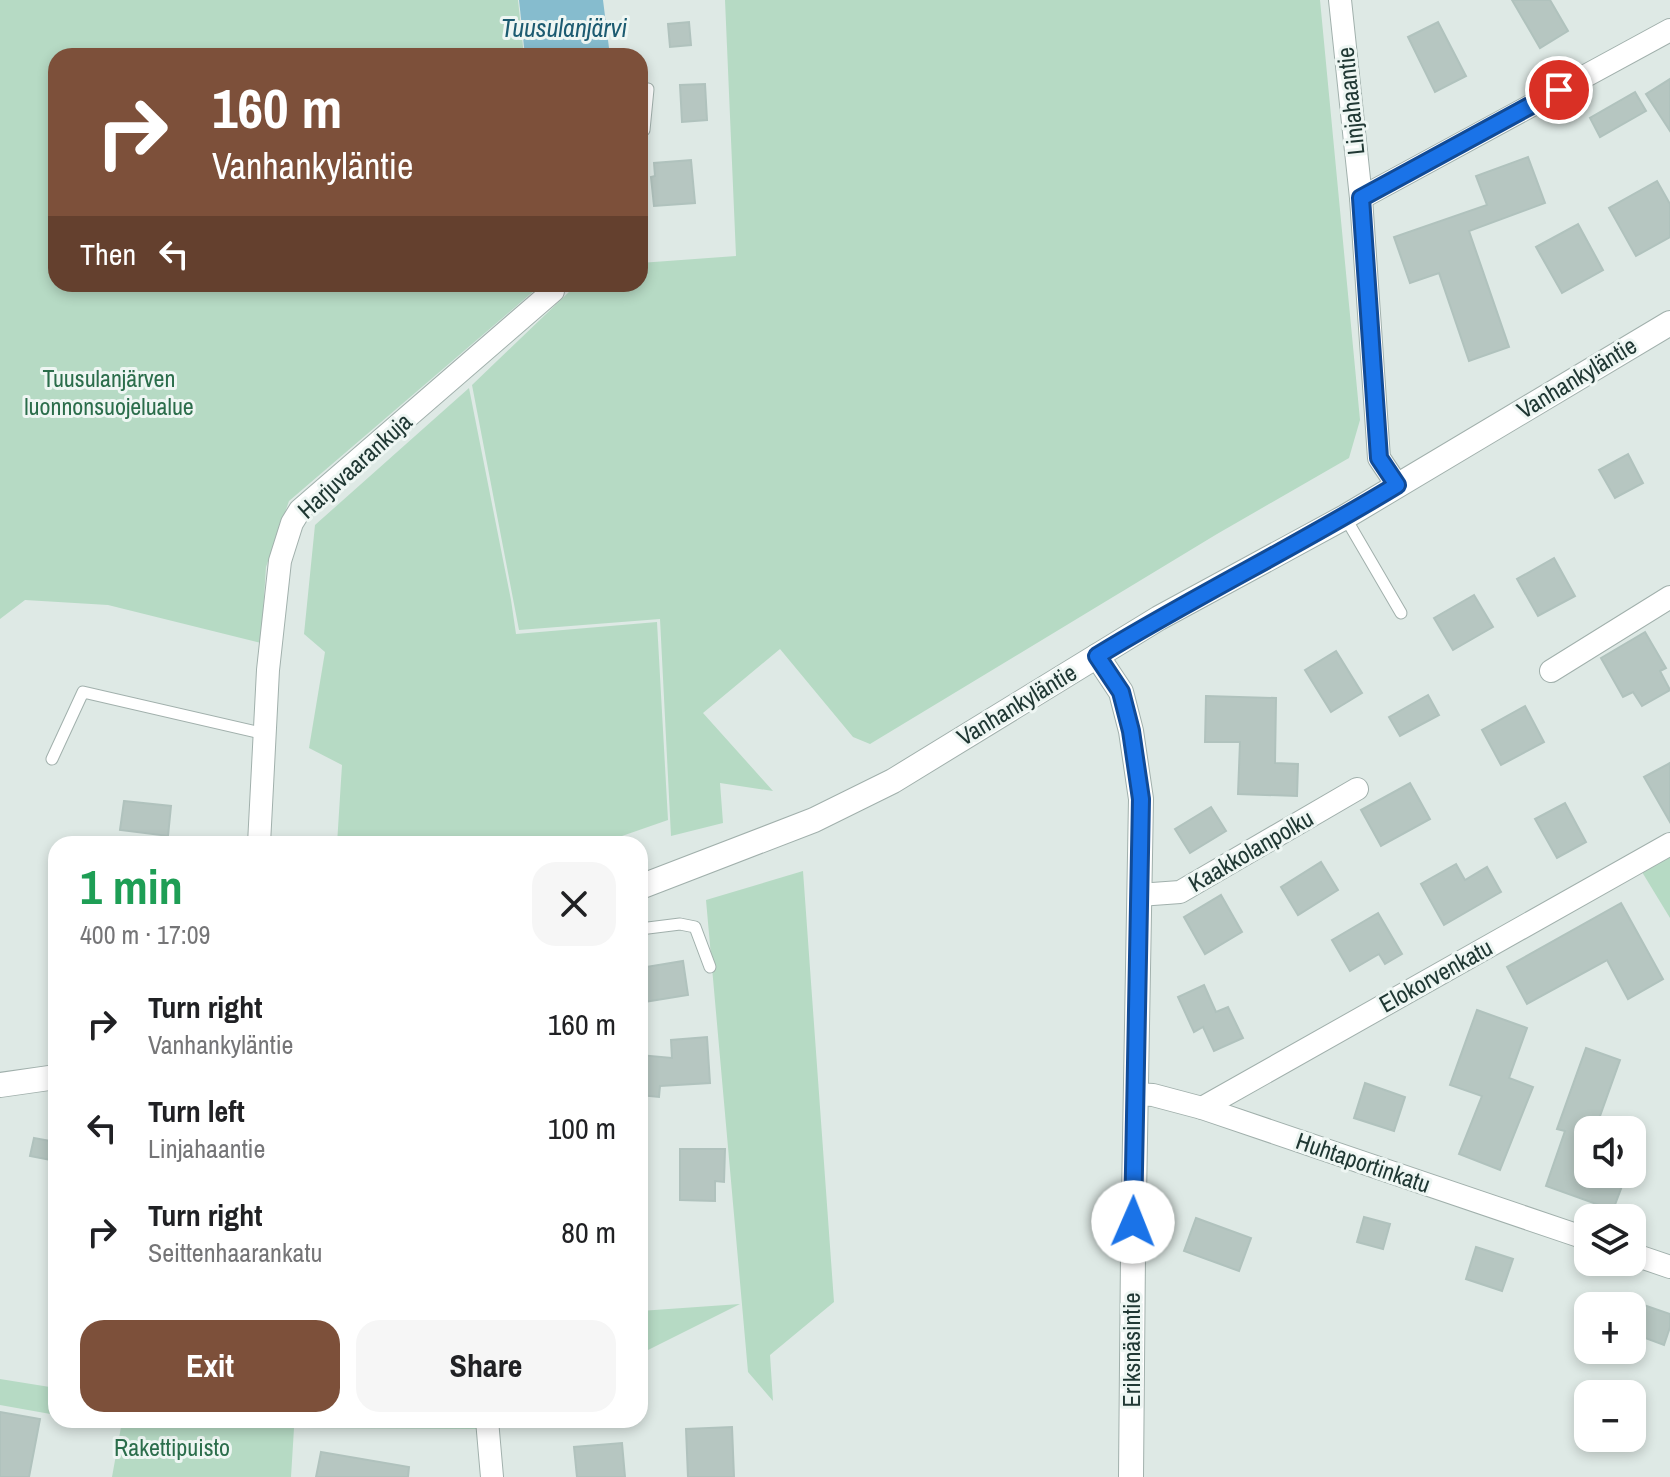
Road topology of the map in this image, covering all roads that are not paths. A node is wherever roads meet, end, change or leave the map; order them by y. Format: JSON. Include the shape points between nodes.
{"nodes":[{"id":1,"x":1340,"y":0,"type":"edge"},
{"id":2,"x":1670,"y":30,"type":"edge"},
{"id":3,"x":1361,"y":198,"type":"junction"},
{"id":4,"x":550,"y":292,"type":"edge"},
{"id":5,"x":1670,"y":323,"type":"edge"},
{"id":6,"x":1397,"y":485,"type":"junction"},
{"id":7,"x":1345,"y":517,"type":"junction"},
{"id":8,"x":1670,"y":597,"type":"edge"},
{"id":9,"x":1401,"y":613,"type":"dead end"},
{"id":10,"x":1097,"y":656,"type":"junction"},
{"id":11,"x":1551,"y":671,"type":"dead end"},
{"id":12,"x":265,"y":734,"type":"junction"},
{"id":13,"x":52,"y":759,"type":"dead end"},
{"id":14,"x":1357,"y":789,"type":"dead end"},
{"id":15,"x":259,"y":836,"type":"edge"},
{"id":16,"x":1670,"y":844,"type":"edge"},
{"id":17,"x":648,"y":884,"type":"edge"},
{"id":18,"x":1139,"y":895,"type":"junction"},
{"id":19,"x":648,"y":928,"type":"edge"},
{"id":20,"x":710,"y":967,"type":"dead end"},
{"id":21,"x":48,"y":1078,"type":"edge"},
{"id":22,"x":0,"y":1085,"type":"edge"},
{"id":23,"x":1135,"y":1094,"type":"junction"},
{"id":24,"x":1202,"y":1108,"type":"junction"},
{"id":25,"x":1574,"y":1234,"type":"edge"},
{"id":26,"x":1646,"y":1259,"type":"edge"},
{"id":27,"x":1670,"y":1267,"type":"edge"},
{"id":28,"x":488,"y":1428,"type":"edge"},
{"id":29,"x":492,"y":1477,"type":"edge"},
{"id":30,"x":1131,"y":1477,"type":"edge"}],
"edges":[{"from":1,"to":3,"type":"street","name":"Linjahaantie"},
{"from":2,"to":3,"type":"street"},
{"from":3,"to":6,"type":"street","name":"Linjahaantie","via":[[1379,458]]},
{"from":4,"to":12,"type":"street","name":"Harjuvaarankuja","via":[[300,510],[280,561]]},
{"from":5,"to":6,"type":"street","name":"Vanhankyläntie"},
{"from":6,"to":7,"type":"street","name":"Vanhankyläntie"},
{"from":7,"to":9,"type":"lane"},
{"from":7,"to":10,"type":"street","name":"Vanhankyläntie"},
{"from":8,"to":11,"type":"street"},
{"from":10,"to":17,"type":"street","name":"Vanhankyläntie","via":[[893,781],[814,820]]},
{"from":10,"to":18,"type":"street","name":"Eriksnäsintie","via":[[1121,692],[1131,731],[1141,799]]},
{"from":12,"to":13,"type":"lane","via":[[83,692]]},
{"from":12,"to":15,"type":"street","name":"Harjuvaarankuja"},
{"from":14,"to":18,"type":"street","name":"Kaakkolanpolku","via":[[1180,892]]},
{"from":16,"to":24,"type":"street","name":"Elokorvenkatu"},
{"from":18,"to":23,"type":"street","name":"Eriksnäsintie"},
{"from":19,"to":20,"type":"lane","via":[[695,927]]},
{"from":21,"to":22,"type":"street"},
{"from":23,"to":24,"type":"street","name":"Huhtaportinkatu"},
{"from":23,"to":30,"type":"street","name":"Eriksnäsintie"},
{"from":24,"to":25,"type":"street","name":"Huhtaportinkatu"},
{"from":26,"to":27,"type":"street"},
{"from":28,"to":29,"type":"street"}]}
